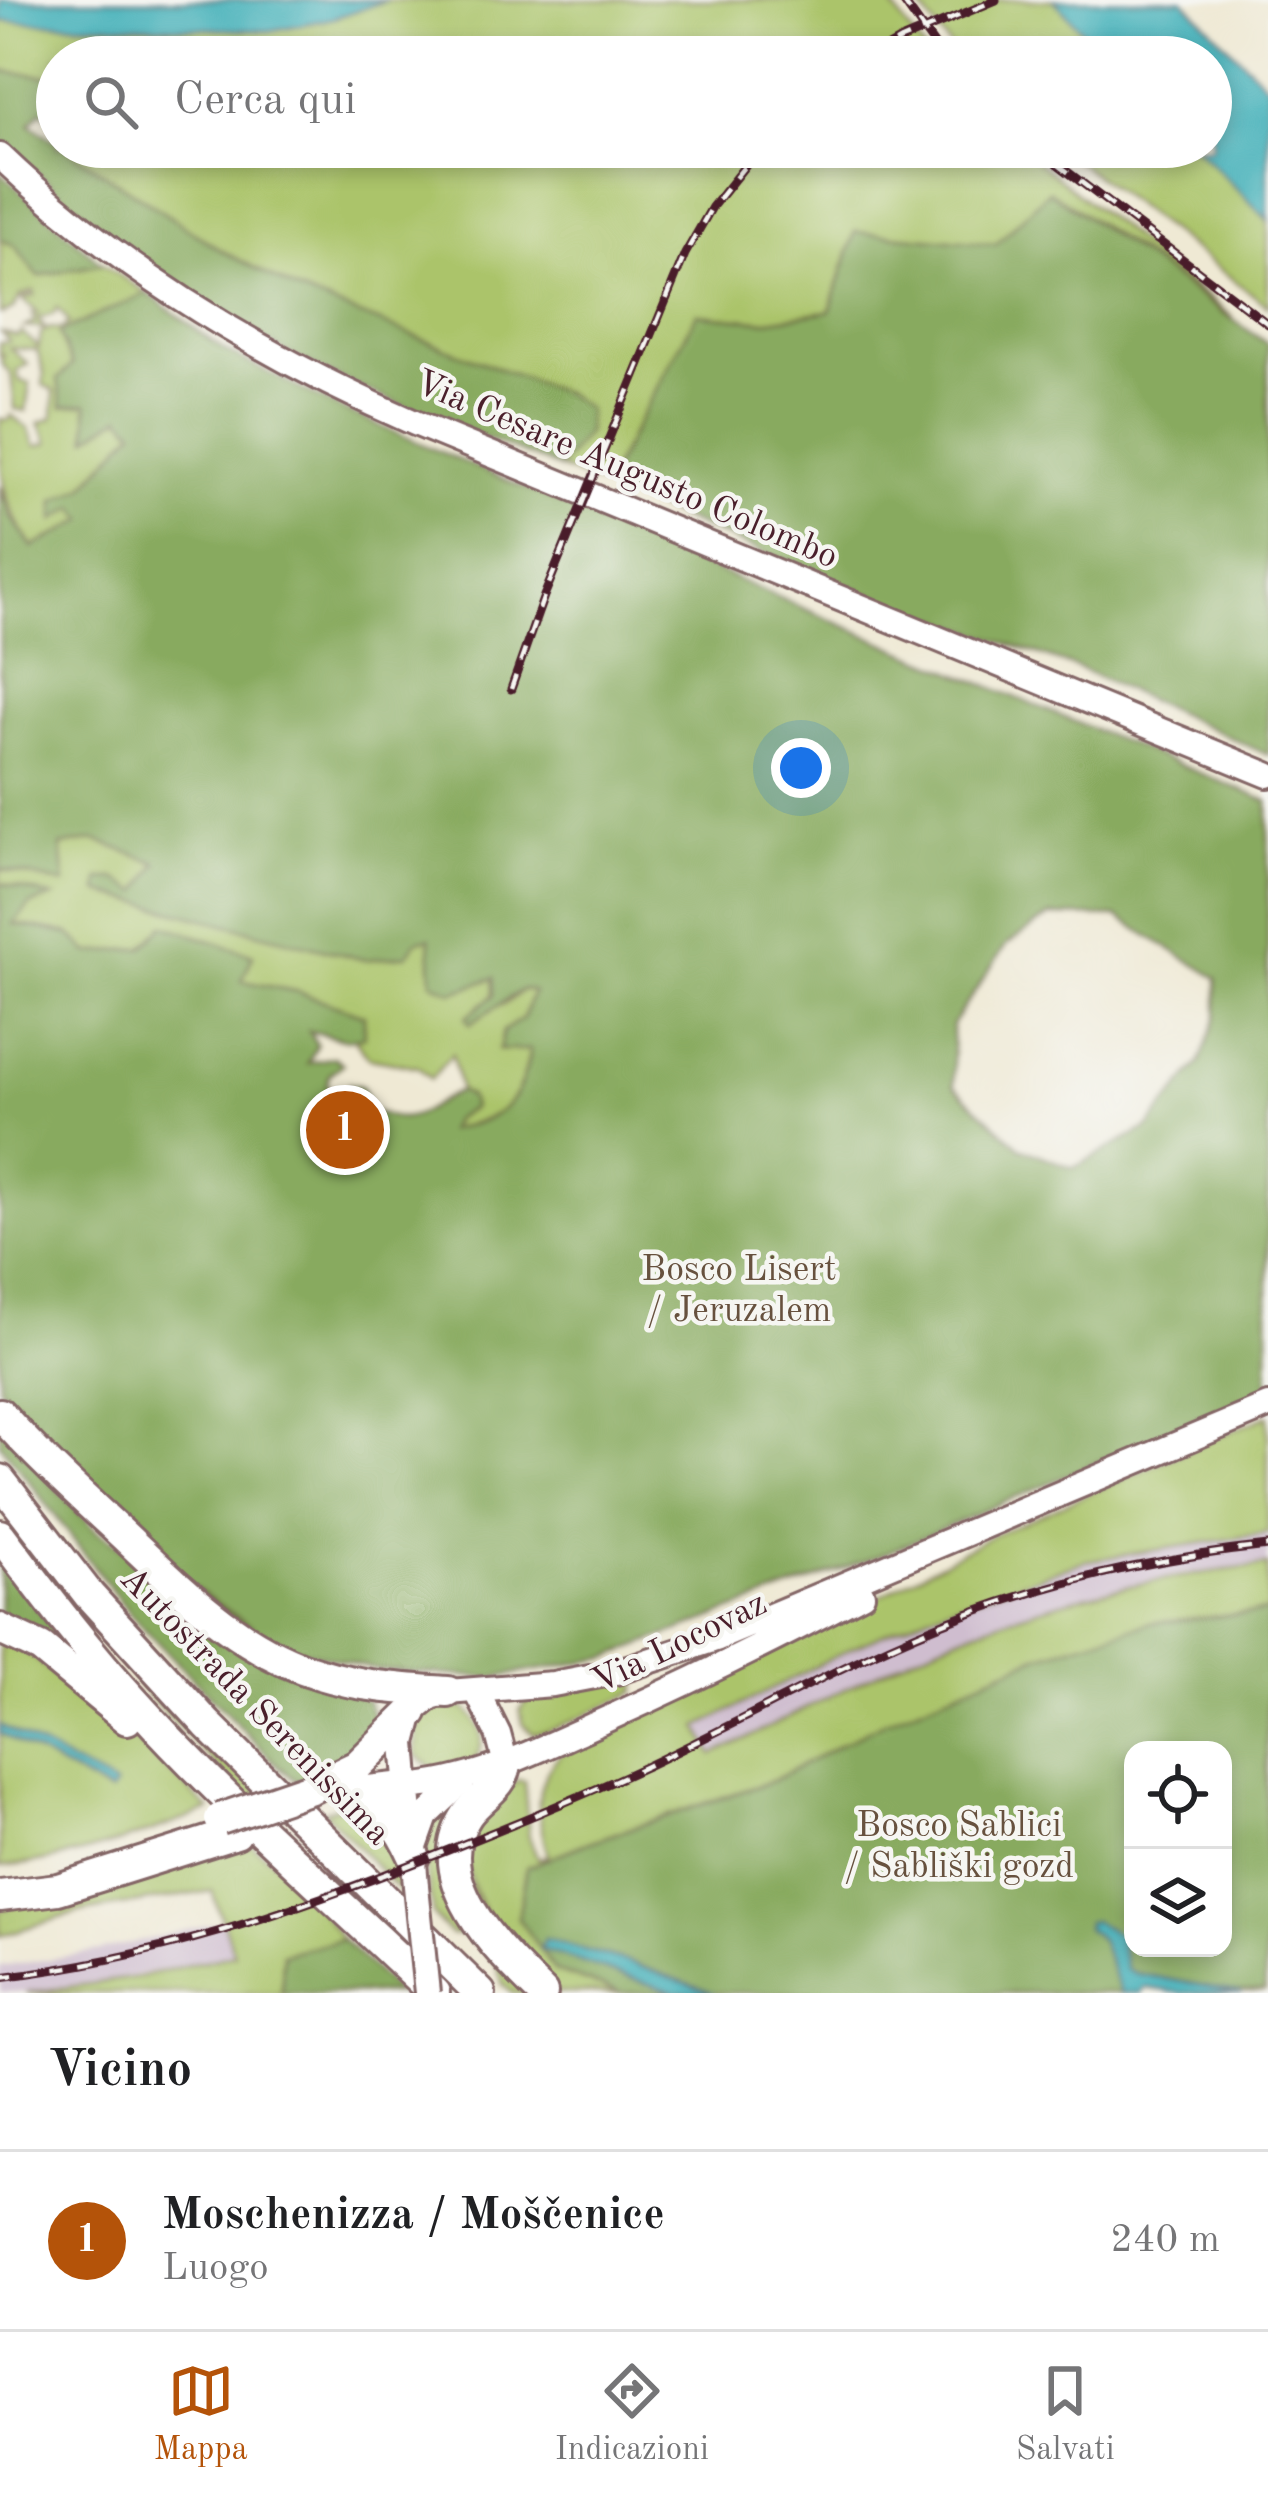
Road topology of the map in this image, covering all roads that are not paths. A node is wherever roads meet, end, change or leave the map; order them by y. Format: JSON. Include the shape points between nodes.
{"nodes":[{"id":1,"x":0,"y":155,"type":"edge"},
{"id":2,"x":1268,"y":775,"type":"edge"},
{"id":3,"x":1268,"y":1406,"type":"edge"},
{"id":4,"x":0,"y":1414,"type":"edge"},
{"id":5,"x":0,"y":1480,"type":"edge"},
{"id":6,"x":974,"y":1532,"type":"junction"},
{"id":7,"x":0,"y":1535,"type":"edge"},
{"id":8,"x":0,"y":1629,"type":"edge"},
{"id":9,"x":463,"y":1692,"type":"junction"},
{"id":10,"x":412,"y":1712,"type":"junction"},
{"id":11,"x":506,"y":1764,"type":"junction"},
{"id":12,"x":468,"y":1777,"type":"junction"},
{"id":13,"x":405,"y":1787,"type":"junction"},
{"id":14,"x":355,"y":1792,"type":"junction"},
{"id":15,"x":316,"y":1794,"type":"junction"},
{"id":16,"x":226,"y":1815,"type":"junction"},
{"id":17,"x":415,"y":1871,"type":"junction"},
{"id":18,"x":0,"y":1878,"type":"edge"},
{"id":19,"x":0,"y":1896,"type":"edge"},
{"id":20,"x":478,"y":1991,"type":"edge"},
{"id":21,"x":430,"y":1993,"type":"edge"},
{"id":22,"x":542,"y":1993,"type":"edge"}],
"edges":[{"from":1,"to":2,"type":"main road","name":"Via Cesare Augusto Colombo","via":[[132,265],[294,367]]},
{"from":3,"to":6,"type":"main road","name":"Via Locovaz"},
{"from":4,"to":9,"type":"highway","via":[[175,1585],[246,1640],[320,1674]]},
{"from":5,"to":20,"type":"highway","name":"Autostrada Serenissima","via":[[89,1595],[207,1724]]},
{"from":6,"to":9,"type":"main road","name":"Via Locovaz","via":[[616,1672]]},
{"from":6,"to":11,"type":"main road","name":"Via Locovaz","via":[[674,1689]]},
{"from":7,"to":16,"type":"highway"},
{"from":8,"to":16,"type":"highway","via":[[83,1679]]},
{"from":9,"to":10,"type":"main road","name":"Via Locovaz","via":[[431,1696]]},
{"from":9,"to":11,"type":"main road","via":[[498,1734]]},
{"from":10,"to":13,"type":"main road"},
{"from":10,"to":15,"type":"highway"},
{"from":11,"to":12,"type":"main road","name":"Via Locovaz"},
{"from":11,"to":22,"type":"highway","via":[[464,1819],[454,1843],[456,1873],[482,1929]]},
{"from":12,"to":13,"type":"main road","name":"Via Locovaz"},
{"from":12,"to":17,"type":"main road","via":[[426,1816]]},
{"from":13,"to":14,"type":"highway"},
{"from":13,"to":17,"type":"main road"},
{"from":14,"to":15,"type":"highway"},
{"from":14,"to":17,"type":"highway","via":[[395,1821]]},
{"from":15,"to":16,"type":"highway","bridge":true},
{"from":16,"to":18,"type":"highway","via":[[106,1858]]},
{"from":16,"to":19,"type":"highway","via":[[58,1889]]},
{"from":16,"to":21,"type":"highway"},
{"from":17,"to":21,"type":"main road","bridge":true}]}
